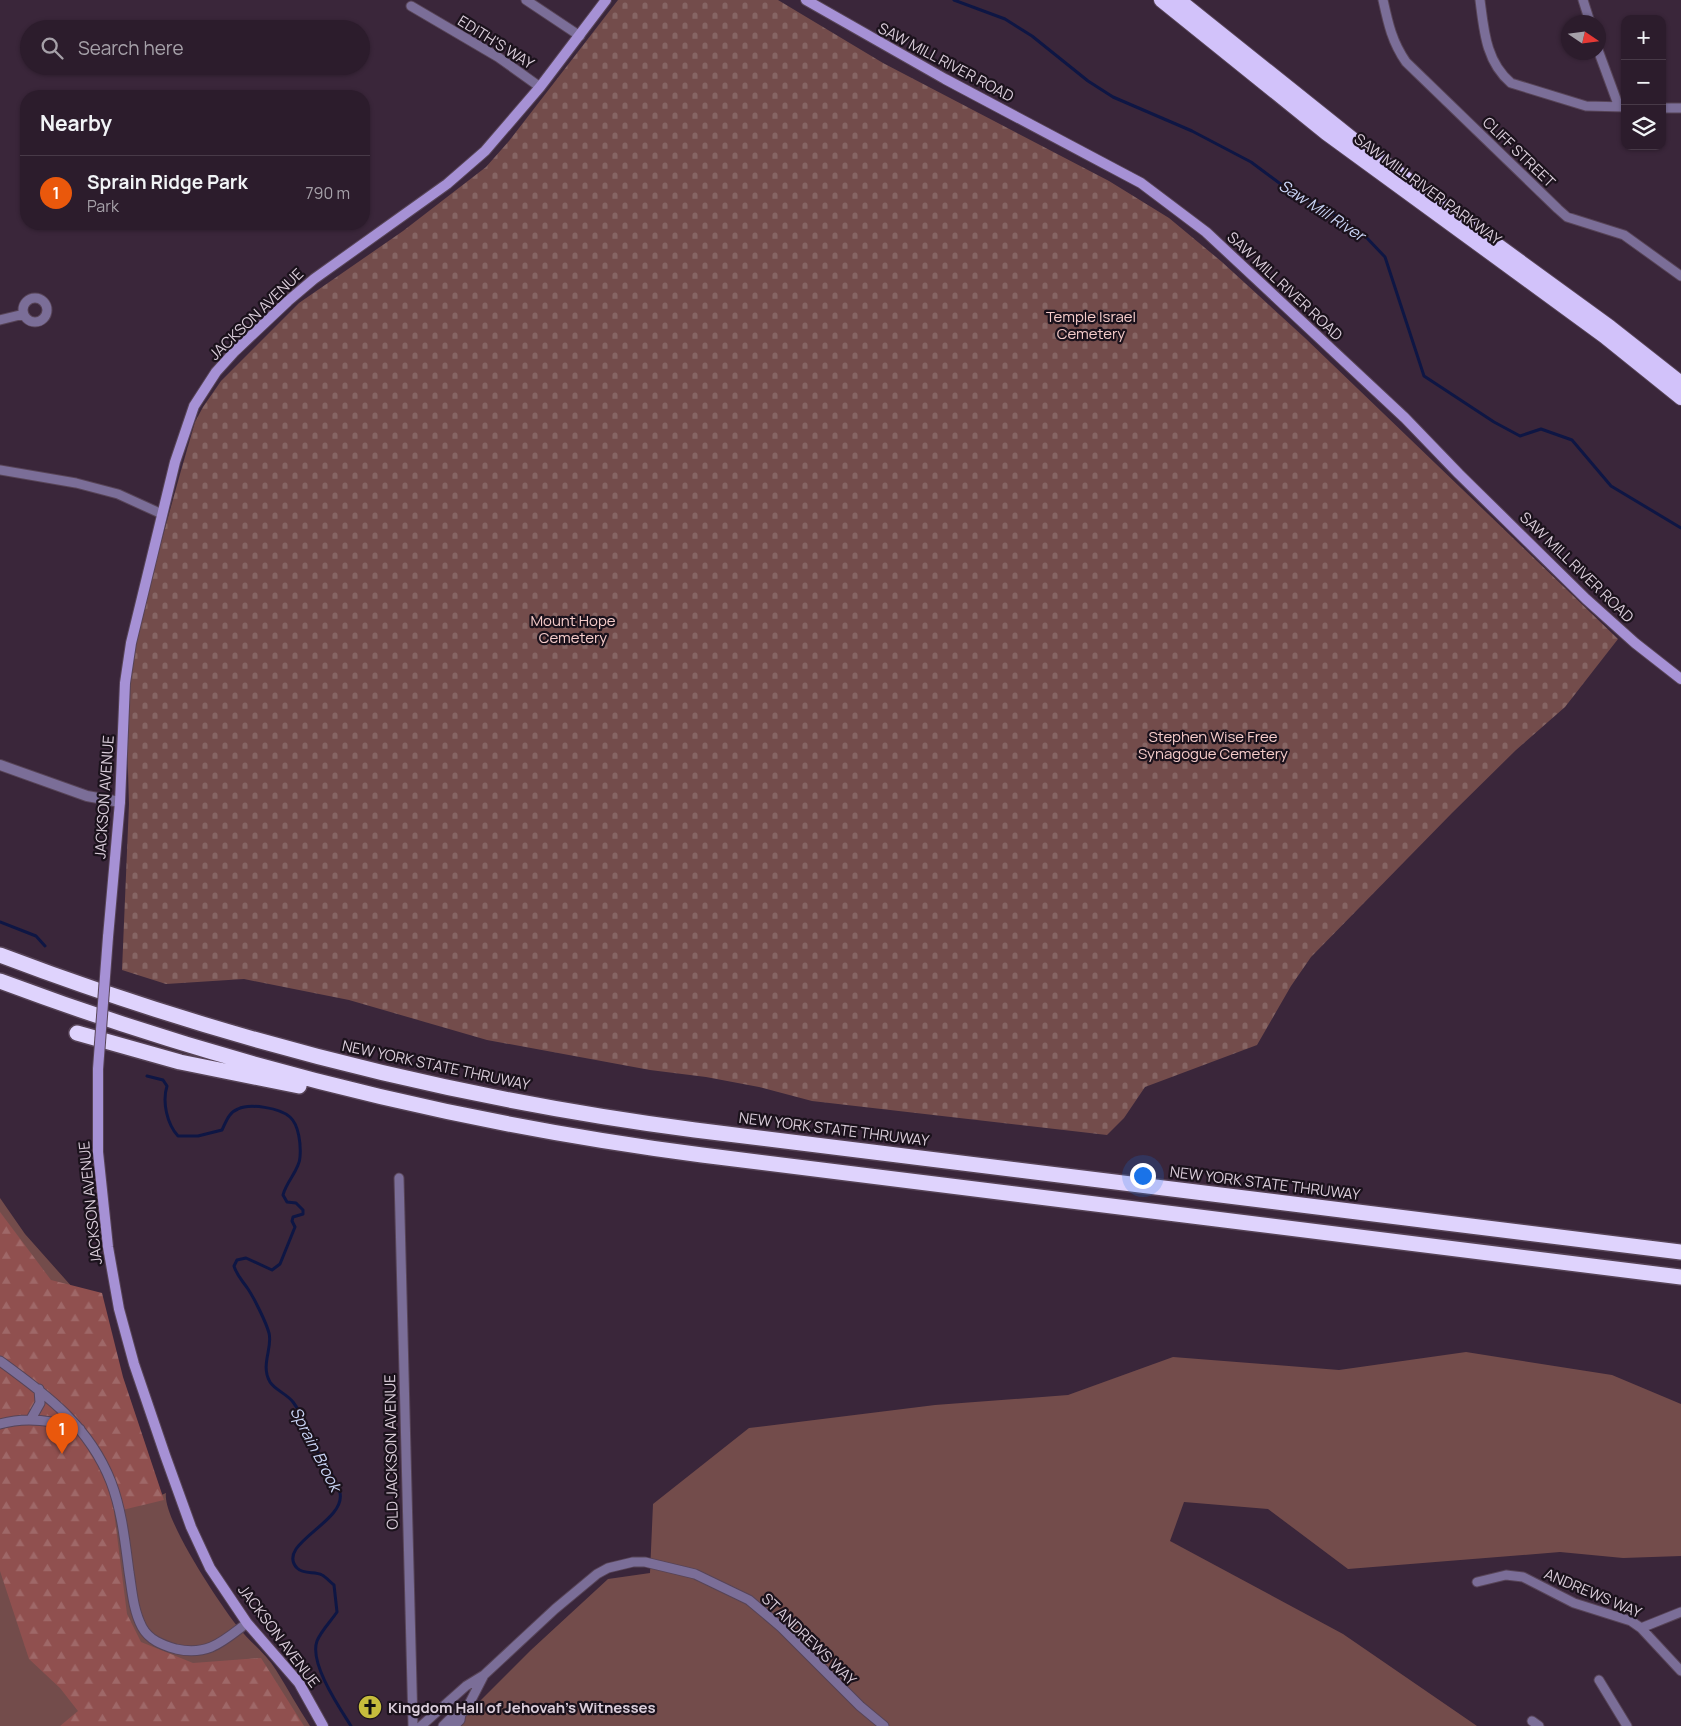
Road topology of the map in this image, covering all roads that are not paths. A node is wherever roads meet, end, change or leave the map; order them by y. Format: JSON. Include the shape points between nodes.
{"nodes":[{"id":1,"x":526,"y":0,"type":"edge"},
{"id":2,"x":606,"y":0,"type":"edge"},
{"id":3,"x":806,"y":0,"type":"edge"},
{"id":4,"x":1161,"y":0,"type":"edge"},
{"id":5,"x":1179,"y":0,"type":"edge"},
{"id":6,"x":1383,"y":0,"type":"edge"},
{"id":7,"x":1480,"y":0,"type":"edge"},
{"id":8,"x":1583,"y":0,"type":"edge"},
{"id":9,"x":411,"y":6,"type":"dead end"},
{"id":10,"x":1588,"y":15,"type":"edge"},
{"id":11,"x":580,"y":36,"type":"junction"},
{"id":12,"x":1602,"y":60,"type":"edge"},
{"id":13,"x":540,"y":87,"type":"junction"},
{"id":14,"x":1621,"y":105,"type":"edge"},
{"id":15,"x":1621,"y":107,"type":"edge"},
{"id":16,"x":1666,"y":108,"type":"edge"},
{"id":17,"x":1681,"y":108,"type":"edge"},
{"id":18,"x":1681,"y":276,"type":"edge"},
{"id":19,"x":24,"y":314,"type":"dead end"},
{"id":20,"x":0,"y":320,"type":"edge"},
{"id":21,"x":1681,"y":383,"type":"edge"},
{"id":22,"x":1681,"y":398,"type":"edge"},
{"id":23,"x":0,"y":470,"type":"edge"},
{"id":24,"x":162,"y":514,"type":"junction"},
{"id":25,"x":1681,"y":679,"type":"edge"},
{"id":26,"x":0,"y":765,"type":"edge"},
{"id":27,"x":120,"y":802,"type":"junction"},
{"id":28,"x":0,"y":955,"type":"edge"},
{"id":29,"x":0,"y":981,"type":"edge"},
{"id":30,"x":77,"y":1033,"type":"dead end"},
{"id":31,"x":396,"y":1101,"type":"junction"},
{"id":32,"x":399,"y":1178,"type":"dead end"},
{"id":33,"x":1681,"y":1252,"type":"edge"},
{"id":34,"x":1681,"y":1277,"type":"edge"},
{"id":35,"x":0,"y":1361,"type":"edge"},
{"id":36,"x":39,"y":1389,"type":"junction"},
{"id":37,"x":31,"y":1419,"type":"junction"},
{"id":38,"x":0,"y":1424,"type":"edge"},
{"id":39,"x":82,"y":1430,"type":"junction"},
{"id":40,"x":1477,"y":1582,"type":"dead end"},
{"id":41,"x":1681,"y":1612,"type":"edge"},
{"id":42,"x":247,"y":1623,"type":"junction"},
{"id":43,"x":1641,"y":1628,"type":"junction"},
{"id":44,"x":1681,"y":1671,"type":"edge"},
{"id":45,"x":484,"y":1675,"type":"junction"},
{"id":46,"x":1598,"y":1680,"type":"dead end"},
{"id":47,"x":449,"y":1701,"type":"junction"},
{"id":48,"x":461,"y":1714,"type":"junction"},
{"id":49,"x":433,"y":1716,"type":"junction"},
{"id":50,"x":324,"y":1726,"type":"edge"},
{"id":51,"x":413,"y":1726,"type":"edge"},
{"id":52,"x":421,"y":1726,"type":"edge"},
{"id":53,"x":442,"y":1726,"type":"edge"},
{"id":54,"x":454,"y":1726,"type":"edge"},
{"id":55,"x":884,"y":1726,"type":"edge"},
{"id":56,"x":1627,"y":1726,"type":"edge"}],
"edges":[{"from":1,"to":11,"type":"street"},
{"from":2,"to":11,"type":"main road","name":"JACKSON AVENUE"},
{"from":3,"to":25,"type":"main road","name":"SAW MILL RIVER ROAD","via":[[944,79],[1141,183],[1206,232],[1405,418],[1586,599]]},
{"from":4,"to":22,"type":"highway","name":"SAW MILL RIVER PARKWAY","via":[[1326,133],[1604,336]]},
{"from":5,"to":21,"type":"highway","name":"SAW MILL RIVER PARKWAY","via":[[1373,154],[1610,327]]},
{"from":6,"to":18,"type":"street","name":"CLIFF STREET","via":[[1390,33],[1406,62],[1558,209],[1567,217],[1624,235]]},
{"from":7,"to":15,"type":"street","via":[[1487,45],[1502,75],[1511,83],[1586,106]]},
{"from":8,"to":10,"type":"street"},
{"from":9,"to":13,"type":"street","name":"EDITH'S WAY","via":[[498,57]]},
{"from":11,"to":13,"type":"main road","name":"JACKSON AVENUE"},
{"from":12,"to":14,"type":"street"},
{"from":13,"to":24,"type":"main road","name":"JACKSON AVENUE","via":[[466,169],[314,279],[216,372],[194,406],[181,439]]},
{"from":16,"to":17,"type":"street"},
{"from":19,"to":20,"type":"street"},
{"from":23,"to":24,"type":"street","via":[[118,494]]},
{"from":24,"to":27,"type":"main road","name":"JACKSON AVENUE","via":[[131,642],[125,683]]},
{"from":26,"to":27,"type":"street","via":[[87,796]]},
{"from":27,"to":42,"type":"main road","name":"JACKSON AVENUE","bridge":true,"via":[[98,1069],[98,1152],[108,1247],[134,1364],[191,1528],[210,1568]]},
{"from":28,"to":33,"type":"highway","name":"NEW YORK STATE THRUWAY","via":[[131,1002],[263,1042],[422,1082],[550,1108],[694,1130]]},
{"from":29,"to":31,"type":"highway","via":[[196,1048]]},
{"from":30,"to":31,"type":"highway","via":[[212,1069]]},
{"from":31,"to":34,"type":"highway","via":[[530,1129],[667,1150]]},
{"from":32,"to":51,"type":"street","name":"OLD JACKSON AVENUE"},
{"from":35,"to":36,"type":"street"},
{"from":36,"to":37,"type":"street","via":[[40,1403]]},
{"from":36,"to":39,"type":"street"},
{"from":37,"to":38,"type":"street"},
{"from":37,"to":39,"type":"street"},
{"from":39,"to":42,"type":"street","via":[[111,1482],[122,1521],[133,1604],[142,1628],[159,1645],[207,1651]]},
{"from":40,"to":43,"type":"street","name":"ANDREWS WAY","via":[[1506,1575],[1523,1577],[1574,1603],[1631,1621]]},
{"from":41,"to":43,"type":"street"},
{"from":42,"to":50,"type":"main road","name":"JACKSON AVENUE","via":[[299,1683]]},
{"from":43,"to":44,"type":"street","name":"ANDREWS WAY"},
{"from":45,"to":47,"type":"street","name":"ST ANDREWS WAY"},
{"from":45,"to":48,"type":"street","name":"ST ANDREWS WAY"},
{"from":45,"to":55,"type":"street","name":"ST ANDREWS WAY","via":[[597,1574],[624,1563],[645,1562],[695,1574],[749,1600]]},
{"from":46,"to":56,"type":"street"},
{"from":47,"to":48,"type":"street"},
{"from":47,"to":49,"type":"street","name":"ST ANDREWS WAY"},
{"from":48,"to":53,"type":"street","name":"ST ANDREWS WAY","via":[[455,1714]]},
{"from":48,"to":54,"type":"street","name":"ST ANDREWS WAY"},
{"from":49,"to":52,"type":"street","name":"ST ANDREWS WAY"},
{"from":49,"to":53,"type":"street"}]}
